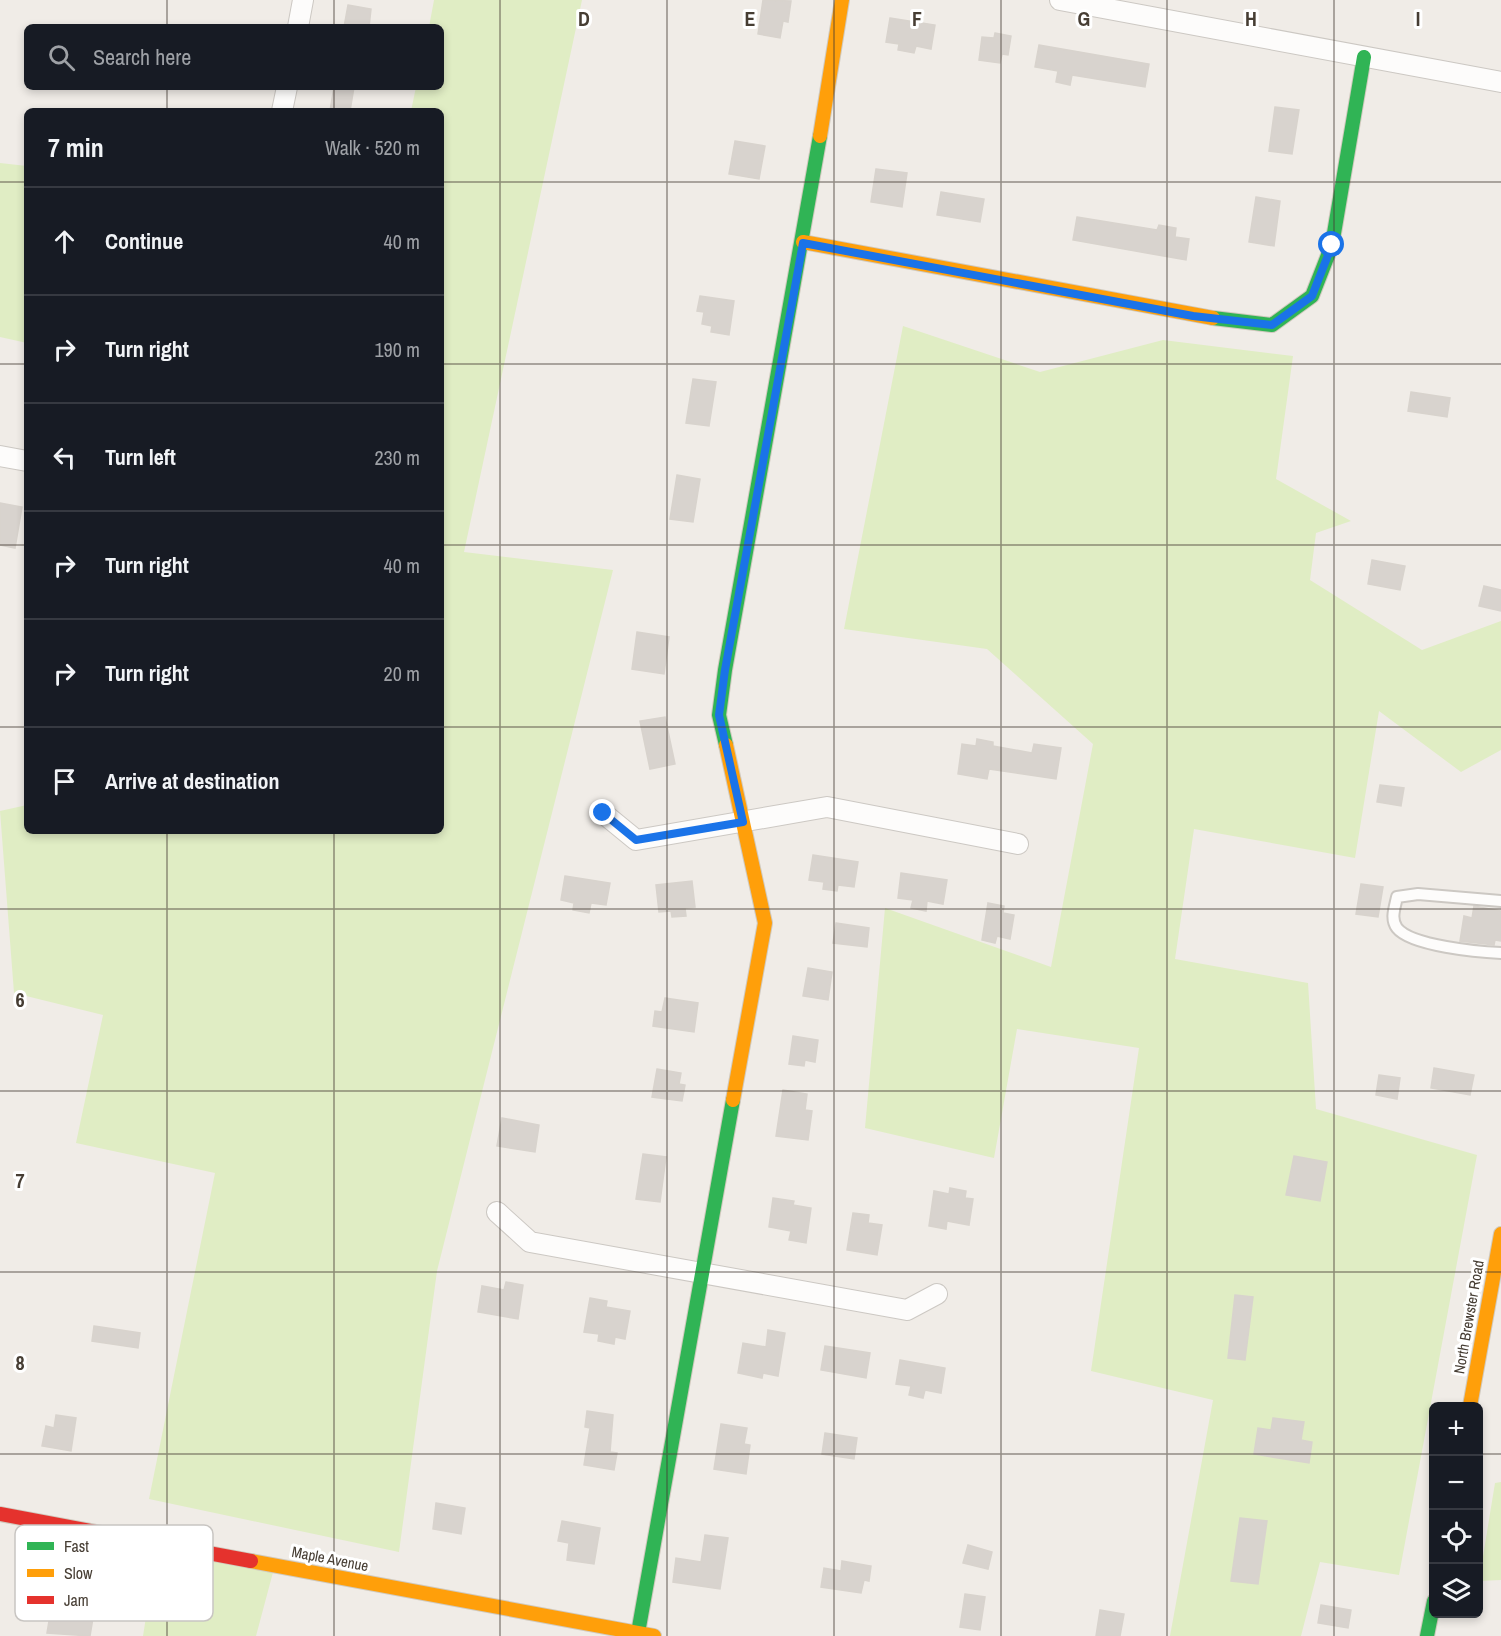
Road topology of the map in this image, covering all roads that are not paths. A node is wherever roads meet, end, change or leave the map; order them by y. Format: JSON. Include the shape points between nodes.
{"nodes":[{"id":1,"x":303,"y":0,"type":"edge"},
{"id":2,"x":842,"y":0,"type":"edge"},
{"id":3,"x":1060,"y":0,"type":"edge"},
{"id":4,"x":299,"y":24,"type":"edge"},
{"id":5,"x":1364,"y":57,"type":"junction"},
{"id":6,"x":1501,"y":82,"type":"edge"},
{"id":7,"x":286,"y":90,"type":"edge"},
{"id":8,"x":283,"y":108,"type":"edge"},
{"id":9,"x":803,"y":243,"type":"junction"},
{"id":10,"x":0,"y":456,"type":"edge"},
{"id":11,"x":24,"y":460,"type":"edge"},
{"id":12,"x":603,"y":813,"type":"dead end"},
{"id":13,"x":743,"y":822,"type":"junction"},
{"id":14,"x":1018,"y":844,"type":"dead end"},
{"id":15,"x":1501,"y":901,"type":"edge"},
{"id":16,"x":1501,"y":953,"type":"edge"},
{"id":17,"x":497,"y":1212,"type":"dead end"},
{"id":18,"x":1501,"y":1234,"type":"edge"},
{"id":19,"x":702,"y":1274,"type":"junction"},
{"id":20,"x":937,"y":1294,"type":"dead end"},
{"id":21,"x":1471,"y":1402,"type":"edge"},
{"id":22,"x":0,"y":1514,"type":"edge"},
{"id":23,"x":59,"y":1525,"type":"edge"},
{"id":24,"x":213,"y":1554,"type":"edge"},
{"id":25,"x":1431,"y":1618,"type":"edge"},
{"id":26,"x":638,"y":1633,"type":"junction"},
{"id":27,"x":654,"y":1636,"type":"edge"},
{"id":28,"x":1427,"y":1636,"type":"edge"}],
"edges":[{"from":1,"to":4,"type":"street"},
{"from":2,"to":9,"type":"street"},
{"from":3,"to":5,"type":"street"},
{"from":5,"to":6,"type":"street"},
{"from":5,"to":9,"type":"street","via":[[1332,245],[1312,296],[1272,325],[1193,316]]},
{"from":7,"to":8,"type":"street"},
{"from":9,"to":13,"type":"street","via":[[719,715]]},
{"from":10,"to":11,"type":"street"},
{"from":12,"to":13,"type":"street","via":[[636,840]]},
{"from":13,"to":14,"type":"street","via":[[827,807]]},
{"from":13,"to":19,"type":"street","via":[[765,923]]},
{"from":15,"to":16,"type":"lane","via":[[1418,894],[1397,897],[1393,915],[1397,928],[1411,938]]},
{"from":17,"to":19,"type":"street","via":[[530,1242]]},
{"from":18,"to":21,"type":"street","name":"North Brewster Road"},
{"from":19,"to":20,"type":"street","via":[[907,1310]]},
{"from":19,"to":26,"type":"street"},
{"from":22,"to":23,"type":"street","name":"Maple Avenue"},
{"from":24,"to":26,"type":"street","name":"Maple Avenue"},
{"from":25,"to":28,"type":"street"},
{"from":26,"to":27,"type":"street","name":"Maple Avenue"}]}
